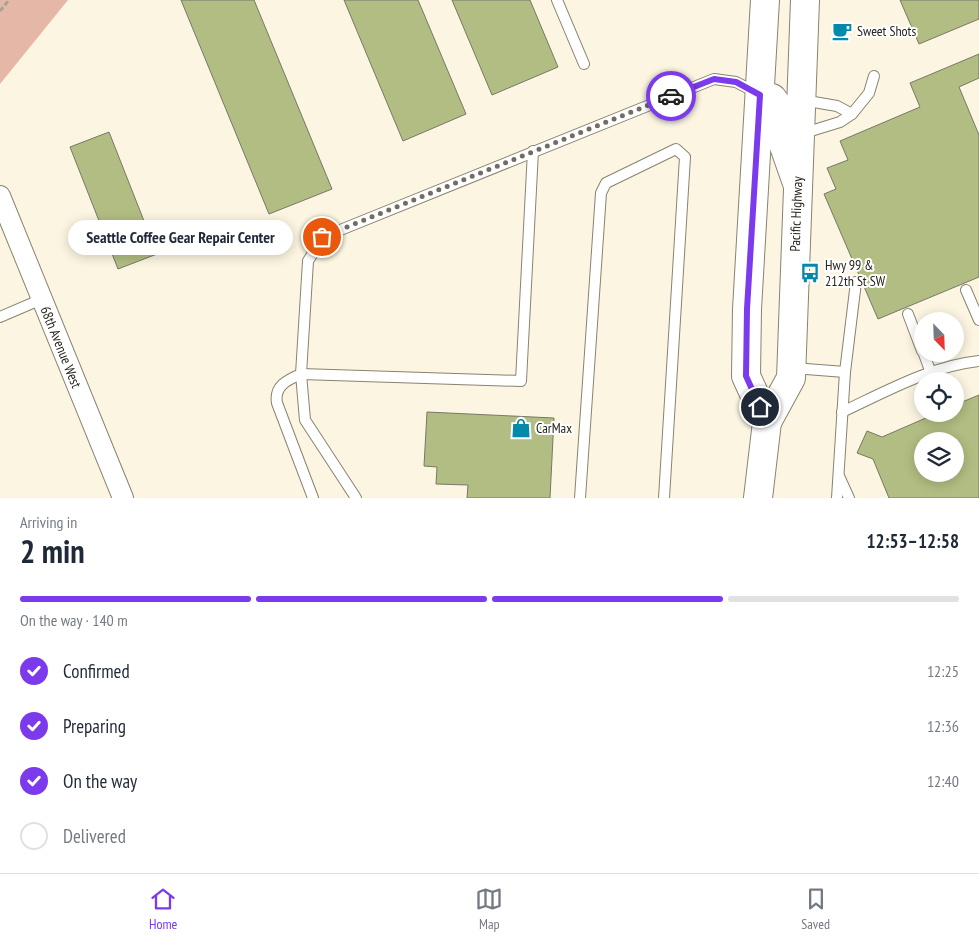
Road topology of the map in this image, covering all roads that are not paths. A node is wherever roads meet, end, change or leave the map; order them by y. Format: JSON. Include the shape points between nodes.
{"nodes":[{"id":1,"x":557,"y":0,"type":"edge"},
{"id":2,"x":765,"y":0,"type":"edge"},
{"id":3,"x":805,"y":0,"type":"edge"},
{"id":4,"x":584,"y":64,"type":"dead end"},
{"id":5,"x":874,"y":76,"type":"dead end"},
{"id":6,"x":760,"y":95,"type":"junction"},
{"id":7,"x":801,"y":100,"type":"junction"},
{"id":8,"x":852,"y":114,"type":"junction"},
{"id":9,"x":800,"y":135,"type":"junction"},
{"id":10,"x":533,"y":151,"type":"junction"},
{"id":11,"x":797,"y":183,"type":"junction"},
{"id":12,"x":0,"y":196,"type":"edge"},
{"id":13,"x":856,"y":282,"type":"dead end"},
{"id":14,"x":966,"y":290,"type":"dead end"},
{"id":15,"x":42,"y":299,"type":"junction"},
{"id":16,"x":908,"y":314,"type":"dead end"},
{"id":17,"x":0,"y":316,"type":"edge"},
{"id":18,"x":979,"y":320,"type":"edge"},
{"id":19,"x":914,"y":329,"type":"edge"},
{"id":20,"x":979,"y":361,"type":"edge"},
{"id":21,"x":791,"y":368,"type":"junction"},
{"id":22,"x":845,"y":372,"type":"junction"},
{"id":23,"x":934,"y":372,"type":"edge"},
{"id":24,"x":301,"y":374,"type":"junction"},
{"id":25,"x":914,"y":380,"type":"edge"},
{"id":26,"x":842,"y":412,"type":"junction"},
{"id":27,"x":767,"y":422,"type":"junction"},
{"id":28,"x":838,"y":475,"type":"junction"},
{"id":29,"x":123,"y":498,"type":"edge"},
{"id":30,"x":313,"y":498,"type":"edge"},
{"id":31,"x":356,"y":498,"type":"edge"},
{"id":32,"x":580,"y":498,"type":"edge"},
{"id":33,"x":664,"y":498,"type":"edge"},
{"id":34,"x":758,"y":498,"type":"edge"},
{"id":35,"x":837,"y":498,"type":"edge"},
{"id":36,"x":849,"y":498,"type":"edge"}],
"edges":[{"from":1,"to":4,"type":"lane"},
{"from":2,"to":6,"type":"main road"},
{"from":3,"to":7,"type":"main road","name":"Pacific Highway"},
{"from":5,"to":8,"type":"lane","via":[[869,93]]},
{"from":6,"to":10,"type":"lane","via":[[736,82],[714,79]]},
{"from":6,"to":11,"type":"main road","via":[[772,98],[778,106],[778,129]]},
{"from":6,"to":27,"type":"main road","via":[[746,376]]},
{"from":7,"to":8,"type":"lane","via":[[837,106]]},
{"from":7,"to":9,"type":"main road","name":"Pacific Highway"},
{"from":8,"to":9,"type":"lane","via":[[840,122]]},
{"from":9,"to":11,"type":"main road","name":"Pacific Highway"},
{"from":10,"to":24,"type":"lane","via":[[322,237],[308,261]]},
{"from":10,"to":24,"type":"lane","via":[[521,381]]},
{"from":11,"to":21,"type":"main road","name":"Pacific Highway"},
{"from":12,"to":15,"type":"street","name":"68th Avenue West"},
{"from":13,"to":22,"type":"lane"},
{"from":14,"to":18,"type":"lane"},
{"from":15,"to":17,"type":"lane"},
{"from":15,"to":29,"type":"street","name":"68th Avenue West"},
{"from":16,"to":19,"type":"lane"},
{"from":20,"to":23,"type":"lane"},
{"from":21,"to":22,"type":"lane"},
{"from":21,"to":27,"type":"main road","name":"Pacific Highway","via":[[791,378]]},
{"from":22,"to":26,"type":"lane"},
{"from":24,"to":30,"type":"lane","via":[[283,383],[276,396]]},
{"from":24,"to":31,"type":"lane","via":[[305,420]]},
{"from":25,"to":26,"type":"lane"},
{"from":26,"to":28,"type":"lane"},
{"from":27,"to":34,"type":"main road","name":"Pacific Highway"},
{"from":28,"to":35,"type":"lane"},
{"from":28,"to":36,"type":"lane"},
{"from":32,"to":33,"type":"lane","via":[[600,193],[606,183],[676,149],[685,157]]}]}
